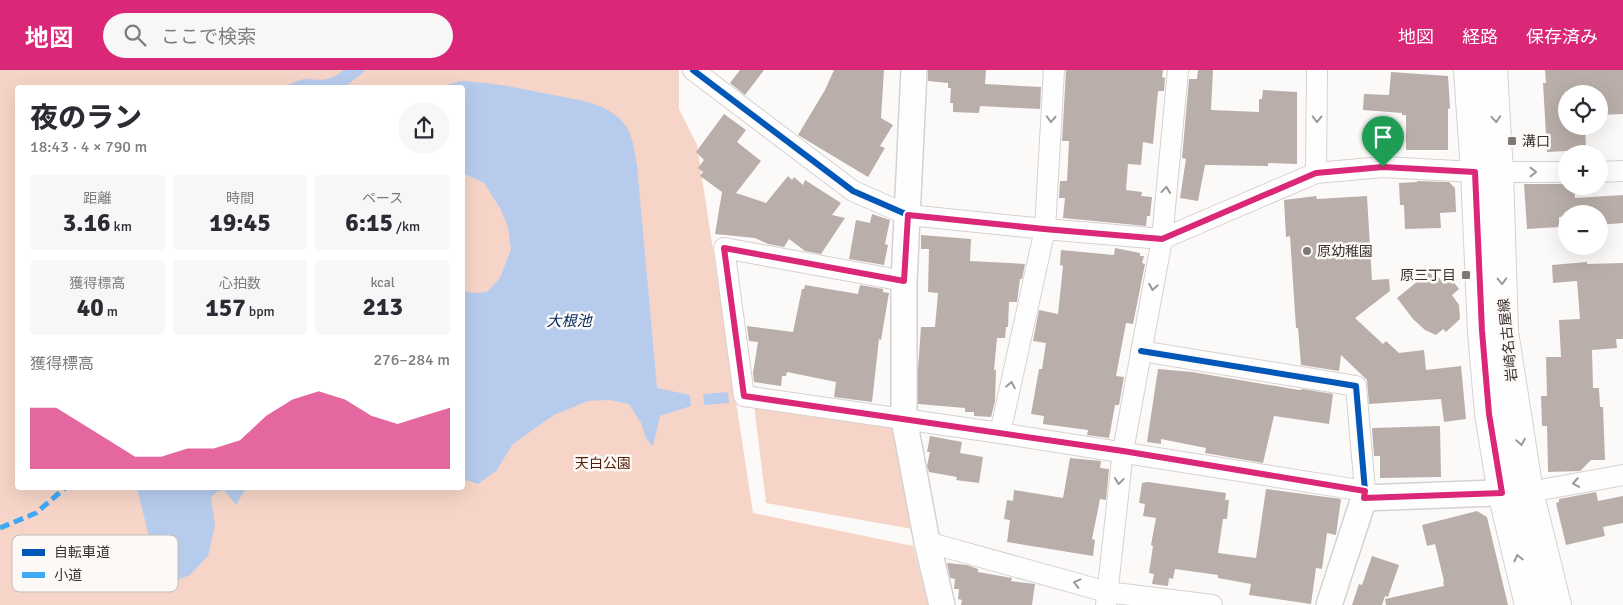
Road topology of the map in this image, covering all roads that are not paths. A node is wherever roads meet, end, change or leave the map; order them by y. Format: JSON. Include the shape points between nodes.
{"nodes":[{"id":1,"x":693,"y":70,"type":"edge"},
{"id":2,"x":914,"y":70,"type":"edge"},
{"id":3,"x":1054,"y":70,"type":"edge"},
{"id":4,"x":1178,"y":70,"type":"edge"},
{"id":5,"x":1317,"y":70,"type":"edge"},
{"id":6,"x":1468,"y":70,"type":"edge"},
{"id":7,"x":1493,"y":70,"type":"edge"},
{"id":8,"x":1487,"y":172,"type":"junction"},
{"id":9,"x":1558,"y":172,"type":"edge"},
{"id":10,"x":1608,"y":172,"type":"edge"},
{"id":11,"x":1623,"y":172,"type":"edge"},
{"id":12,"x":1316,"y":173,"type":"junction"},
{"id":13,"x":908,"y":215,"type":"junction"},
{"id":14,"x":1044,"y":229,"type":"junction"},
{"id":15,"x":1162,"y":239,"type":"junction"},
{"id":16,"x":904,"y":281,"type":"junction"},
{"id":17,"x":1141,"y":352,"type":"junction"},
{"id":18,"x":904,"y":419,"type":"junction"},
{"id":19,"x":1000,"y":433,"type":"junction"},
{"id":20,"x":1123,"y":451,"type":"junction"},
{"id":21,"x":1623,"y":475,"type":"edge"},
{"id":22,"x":1516,"y":492,"type":"junction"},
{"id":23,"x":1365,"y":494,"type":"junction"},
{"id":24,"x":927,"y":542,"type":"junction"},
{"id":25,"x":1107,"y":598,"type":"edge"},
{"id":26,"x":942,"y":605,"type":"edge"},
{"id":27,"x":1212,"y":605,"type":"edge"},
{"id":28,"x":1329,"y":605,"type":"edge"},
{"id":29,"x":1530,"y":605,"type":"edge"},
{"id":30,"x":1557,"y":605,"type":"edge"}],
"edges":[{"from":1,"to":13,"type":"street","via":[[853,191]]},
{"from":2,"to":13,"type":"street"},
{"from":3,"to":14,"type":"street","one_way":true},
{"from":15,"to":4,"type":"street","one_way":true},
{"from":5,"to":12,"type":"street","one_way":true},
{"from":6,"to":8,"type":"main road","name":"岩崎名古屋線"},
{"from":7,"to":8,"type":"main road","name":"岩崎名古屋線","one_way":true},
{"from":8,"to":9,"type":"street","one_way":true},
{"from":8,"to":12,"type":"street","via":[[1383,167]]},
{"from":8,"to":22,"type":"main road","name":"岩崎名古屋線","via":[[1482,340],[1489,414]]},
{"from":10,"to":11,"type":"street"},
{"from":12,"to":15,"type":"street"},
{"from":13,"to":14,"type":"street"},
{"from":13,"to":16,"type":"street"},
{"from":14,"to":15,"type":"street"},
{"from":19,"to":14,"type":"street","one_way":true},
{"from":15,"to":17,"type":"street","one_way":true},
{"from":16,"to":18,"type":"street"},
{"from":16,"to":18,"type":"street","via":[[724,248],[744,396]]},
{"from":17,"to":20,"type":"street"},
{"from":17,"to":23,"type":"street","via":[[1356,386]]},
{"from":18,"to":19,"type":"street"},
{"from":18,"to":24,"type":"street"},
{"from":19,"to":20,"type":"street"},
{"from":20,"to":23,"type":"street"},
{"from":20,"to":25,"type":"street","one_way":true},
{"from":21,"to":22,"type":"street","one_way":true},
{"from":22,"to":23,"type":"street"},
{"from":29,"to":22,"type":"main road","name":"岩崎名古屋線","one_way":true},
{"from":22,"to":30,"type":"main road","name":"岩崎名古屋線"},
{"from":23,"to":28,"type":"street"},
{"from":25,"to":24,"type":"street","one_way":true},
{"from":24,"to":26,"type":"street"},
{"from":25,"to":27,"type":"street"}]}
